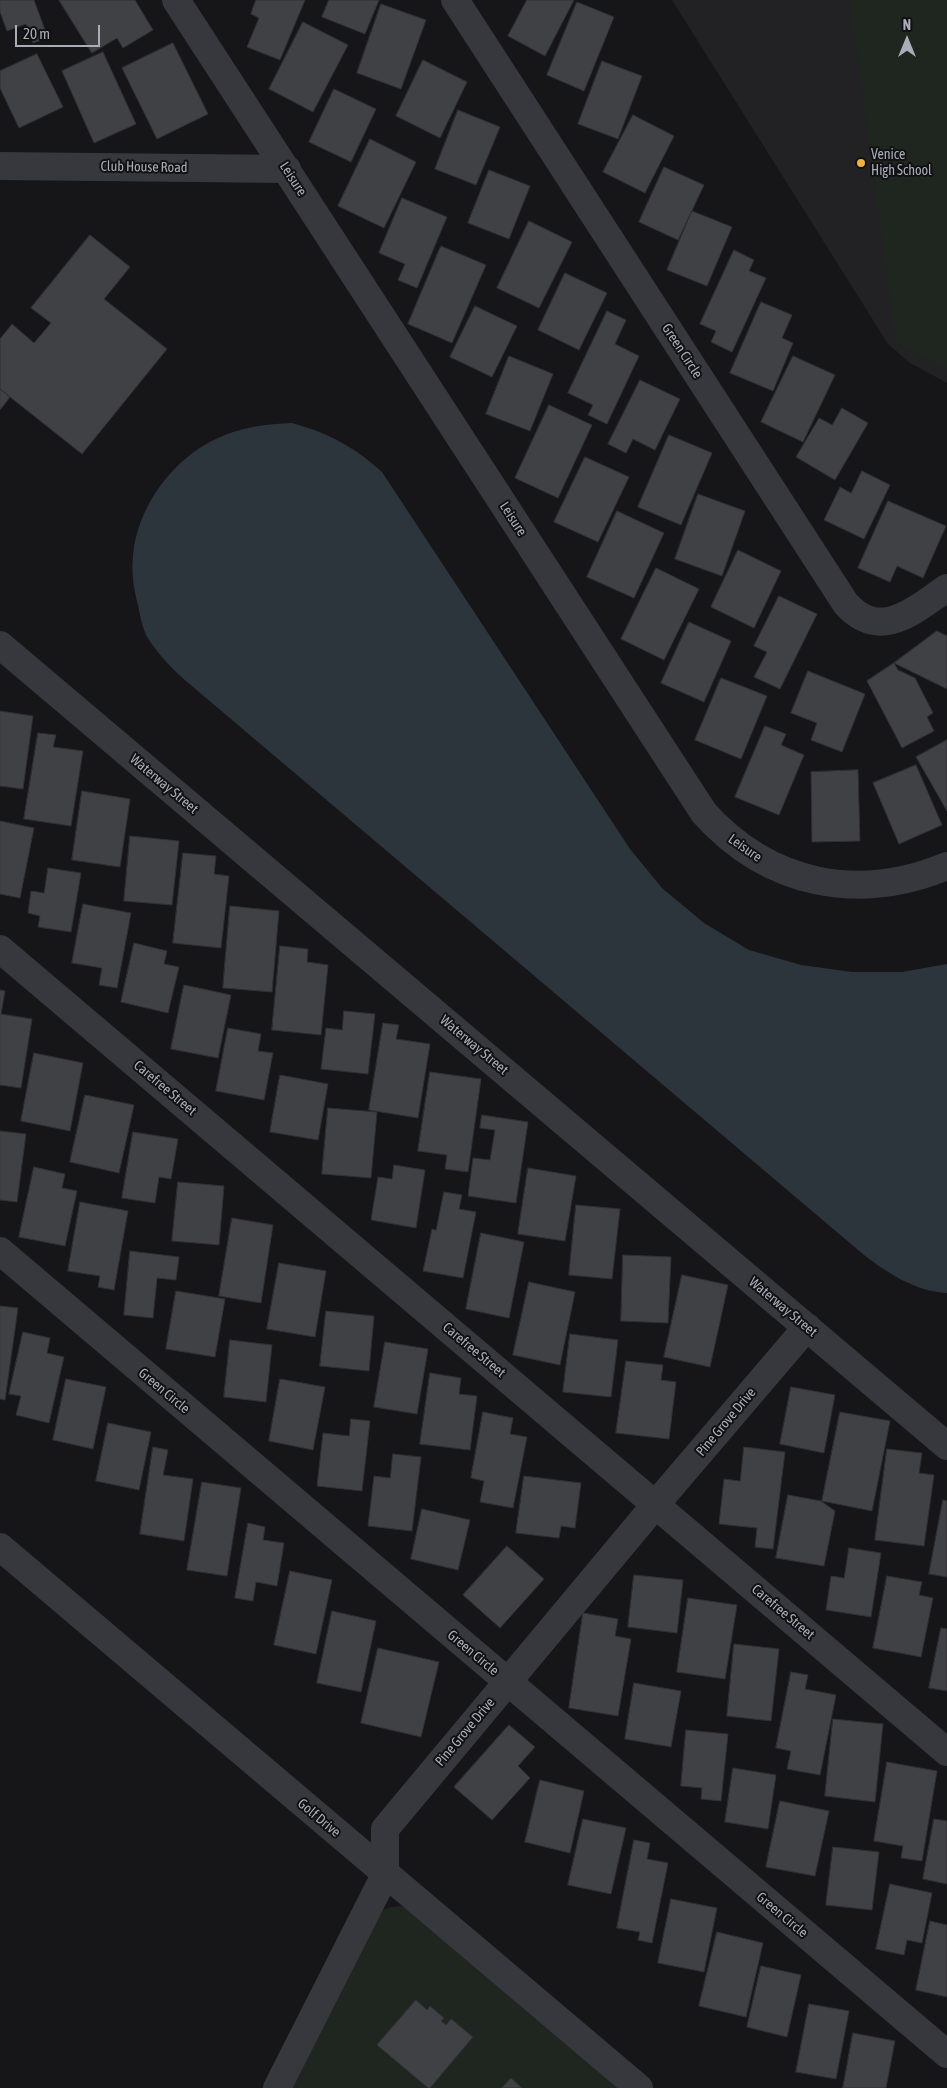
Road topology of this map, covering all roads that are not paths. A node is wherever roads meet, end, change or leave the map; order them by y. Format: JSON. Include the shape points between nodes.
{"nodes":[{"id":1,"x":176,"y":0,"type":"edge"},
{"id":2,"x":455,"y":0,"type":"edge"},
{"id":3,"x":0,"y":166,"type":"edge"},
{"id":4,"x":287,"y":169,"type":"junction"},
{"id":5,"x":947,"y":588,"type":"edge"},
{"id":6,"x":0,"y":645,"type":"edge"},
{"id":7,"x":947,"y":866,"type":"edge"},
{"id":8,"x":0,"y":948,"type":"edge"},
{"id":9,"x":0,"y":1252,"type":"edge"},
{"id":10,"x":807,"y":1327,"type":"junction"},
{"id":11,"x":947,"y":1446,"type":"edge"},
{"id":12,"x":656,"y":1504,"type":"junction"},
{"id":13,"x":0,"y":1547,"type":"edge"},
{"id":14,"x":507,"y":1682,"type":"junction"},
{"id":15,"x":947,"y":1752,"type":"edge"},
{"id":16,"x":385,"y":1875,"type":"junction"},
{"id":17,"x":947,"y":2054,"type":"edge"},
{"id":18,"x":277,"y":2088,"type":"edge"},
{"id":19,"x":639,"y":2088,"type":"edge"}],
"edges":[{"from":1,"to":4,"type":"street","name":"Leisure"},
{"from":2,"to":5,"type":"street","name":"Green Circle","via":[[846,604],[856,614],[872,622],[890,622]]},
{"from":3,"to":4,"type":"street","name":"Club House Road"},
{"from":4,"to":7,"type":"street","name":"Leisure","via":[[704,813],[720,830],[767,864],[792,875],[824,883],[856,886],[891,883]]},
{"from":6,"to":10,"type":"street","name":"Waterway Street"},
{"from":8,"to":12,"type":"street","name":"Carefree Street"},
{"from":9,"to":14,"type":"street","name":"Green Circle"},
{"from":10,"to":11,"type":"street","name":"Waterway Street"},
{"from":10,"to":12,"type":"street","name":"Pine Grove Drive"},
{"from":12,"to":14,"type":"street","name":"Pine Grove Drive"},
{"from":12,"to":15,"type":"street","name":"Carefree Street"},
{"from":13,"to":16,"type":"street","name":"Golf Drive"},
{"from":14,"to":16,"type":"street","name":"Pine Grove Drive","via":[[385,1829]]},
{"from":14,"to":17,"type":"street","name":"Green Circle"},
{"from":16,"to":18,"type":"street","name":"Pine Grove Drive"},
{"from":16,"to":19,"type":"street","name":"Golf Drive"}]}
